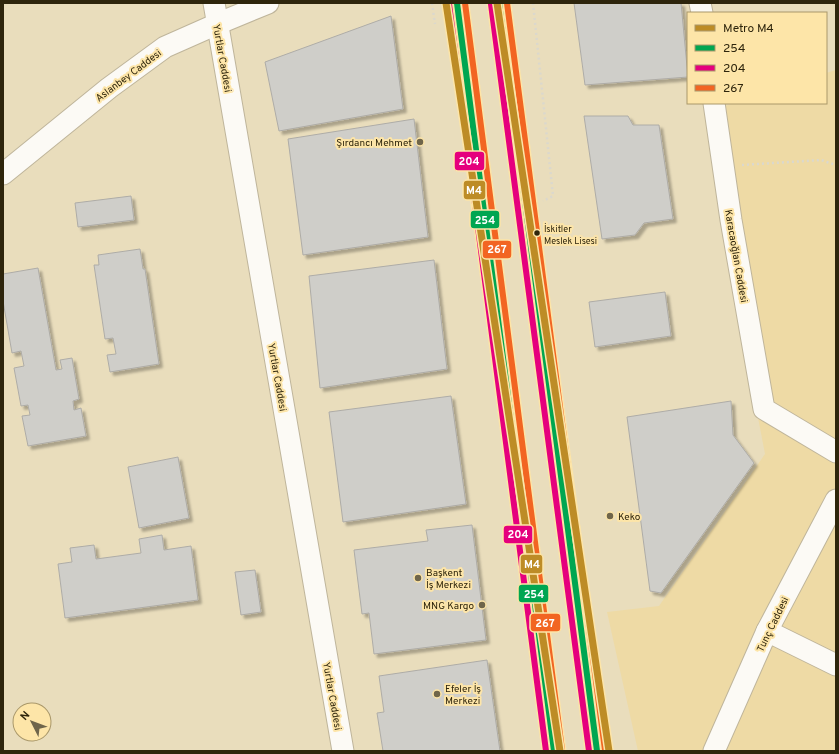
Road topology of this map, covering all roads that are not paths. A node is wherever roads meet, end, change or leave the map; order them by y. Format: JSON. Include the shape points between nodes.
{"nodes":[{"id":1,"x":214,"y":3,"type":"edge"},
{"id":2,"x":268,"y":3,"type":"edge"},
{"id":3,"x":457,"y":3,"type":"edge"},
{"id":4,"x":498,"y":3,"type":"edge"},
{"id":5,"x":217,"y":24,"type":"junction"},
{"id":6,"x":714,"y":104,"type":"edge"},
{"id":7,"x":3,"y":174,"type":"edge"},
{"id":8,"x":836,"y":452,"type":"edge"},
{"id":9,"x":836,"y":500,"type":"edge"},
{"id":10,"x":767,"y":631,"type":"junction"},
{"id":11,"x":836,"y":665,"type":"edge"},
{"id":12,"x":343,"y":751,"type":"edge"},
{"id":13,"x":554,"y":751,"type":"edge"},
{"id":14,"x":597,"y":751,"type":"edge"},
{"id":15,"x":714,"y":751,"type":"edge"}],
"edges":[{"from":1,"to":5,"type":"street","name":"Yurtlar Caddesi"},
{"from":2,"to":5,"type":"street","name":"Aslanbey Caddesi"},
{"from":3,"to":13,"type":"main road"},
{"from":4,"to":14,"type":"main road"},
{"from":5,"to":7,"type":"street","name":"Aslanbey Caddesi","via":[[165,47],[109,88]]},
{"from":5,"to":12,"type":"street","name":"Yurtlar Caddesi"},
{"from":6,"to":8,"type":"street","name":"Karacaoğlan Caddesi","via":[[731,220],[764,409]]},
{"from":9,"to":10,"type":"street","name":"Tunç Caddesi"},
{"from":10,"to":11,"type":"street"},
{"from":10,"to":15,"type":"street","name":"Tunç Caddesi"}]}
